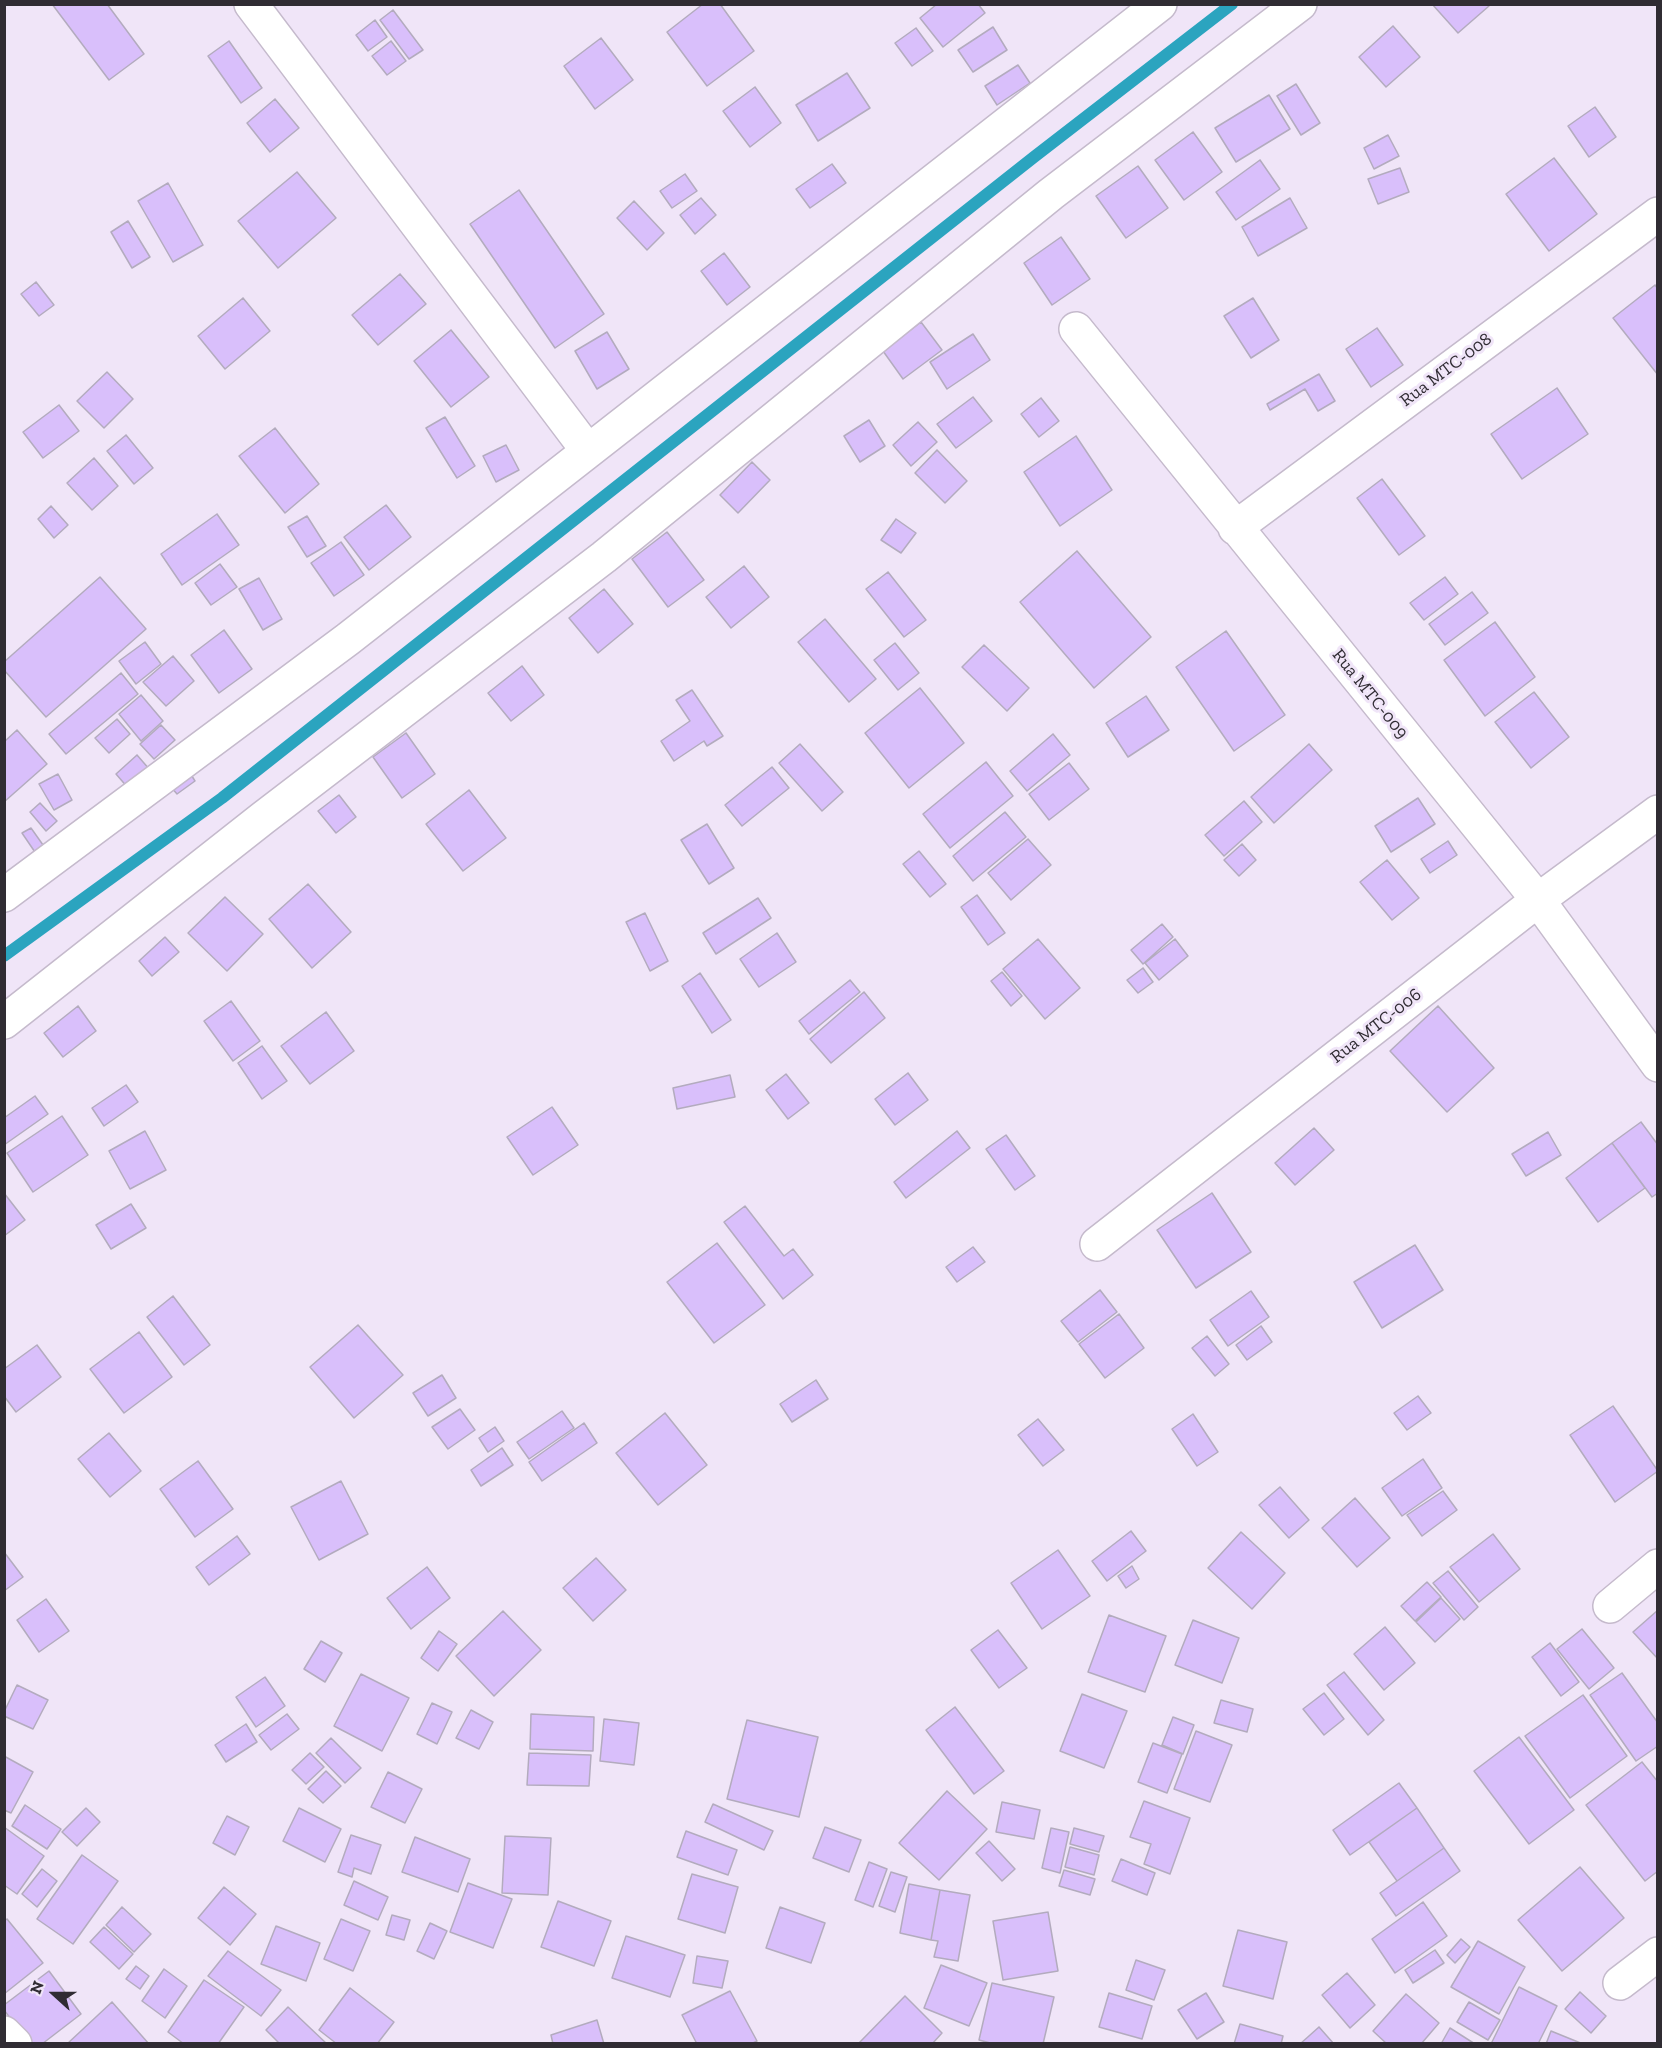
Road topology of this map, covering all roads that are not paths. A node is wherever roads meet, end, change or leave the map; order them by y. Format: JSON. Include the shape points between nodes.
{"nodes":[{"id":1,"x":251,"y":4,"type":"edge"},
{"id":2,"x":1160,"y":4,"type":"edge"},
{"id":3,"x":1300,"y":4,"type":"edge"},
{"id":4,"x":1658,"y":214,"type":"edge"},
{"id":5,"x":1076,"y":329,"type":"dead end"},
{"id":6,"x":588,"y":451,"type":"junction"},
{"id":7,"x":1235,"y":528,"type":"junction"},
{"id":8,"x":1658,"y":812,"type":"edge"},
{"id":9,"x":4,"y":895,"type":"edge"},
{"id":10,"x":1538,"y":900,"type":"junction"},
{"id":11,"x":4,"y":1022,"type":"edge"},
{"id":12,"x":1658,"y":1065,"type":"edge"},
{"id":13,"x":1097,"y":1244,"type":"dead end"},
{"id":14,"x":1658,"y":1566,"type":"edge"},
{"id":15,"x":1610,"y":1606,"type":"dead end"},
{"id":16,"x":1658,"y":1954,"type":"edge"},
{"id":17,"x":1620,"y":1983,"type":"dead end"},
{"id":18,"x":4,"y":2033,"type":"edge"},
{"id":19,"x":15,"y":2043,"type":"edge"}],
"edges":[{"from":1,"to":6,"type":"street"},
{"from":2,"to":6,"type":"street"},
{"from":3,"to":11,"type":"street","via":[[1050,194],[604,557]]},
{"from":4,"to":7,"type":"street","name":"Rua MTC-008"},
{"from":5,"to":7,"type":"street","name":"Rua MTC-009"},
{"from":6,"to":9,"type":"street","via":[[329,653]]},
{"from":7,"to":10,"type":"street","name":"Rua MTC-009"},
{"from":8,"to":10,"type":"street","name":"Rua MTC-006"},
{"from":10,"to":12,"type":"street","name":"Rua MTC-009"},
{"from":10,"to":13,"type":"street","name":"Rua MTC-006"},
{"from":14,"to":15,"type":"street"},
{"from":16,"to":17,"type":"street"},
{"from":18,"to":19,"type":"street"}]}
